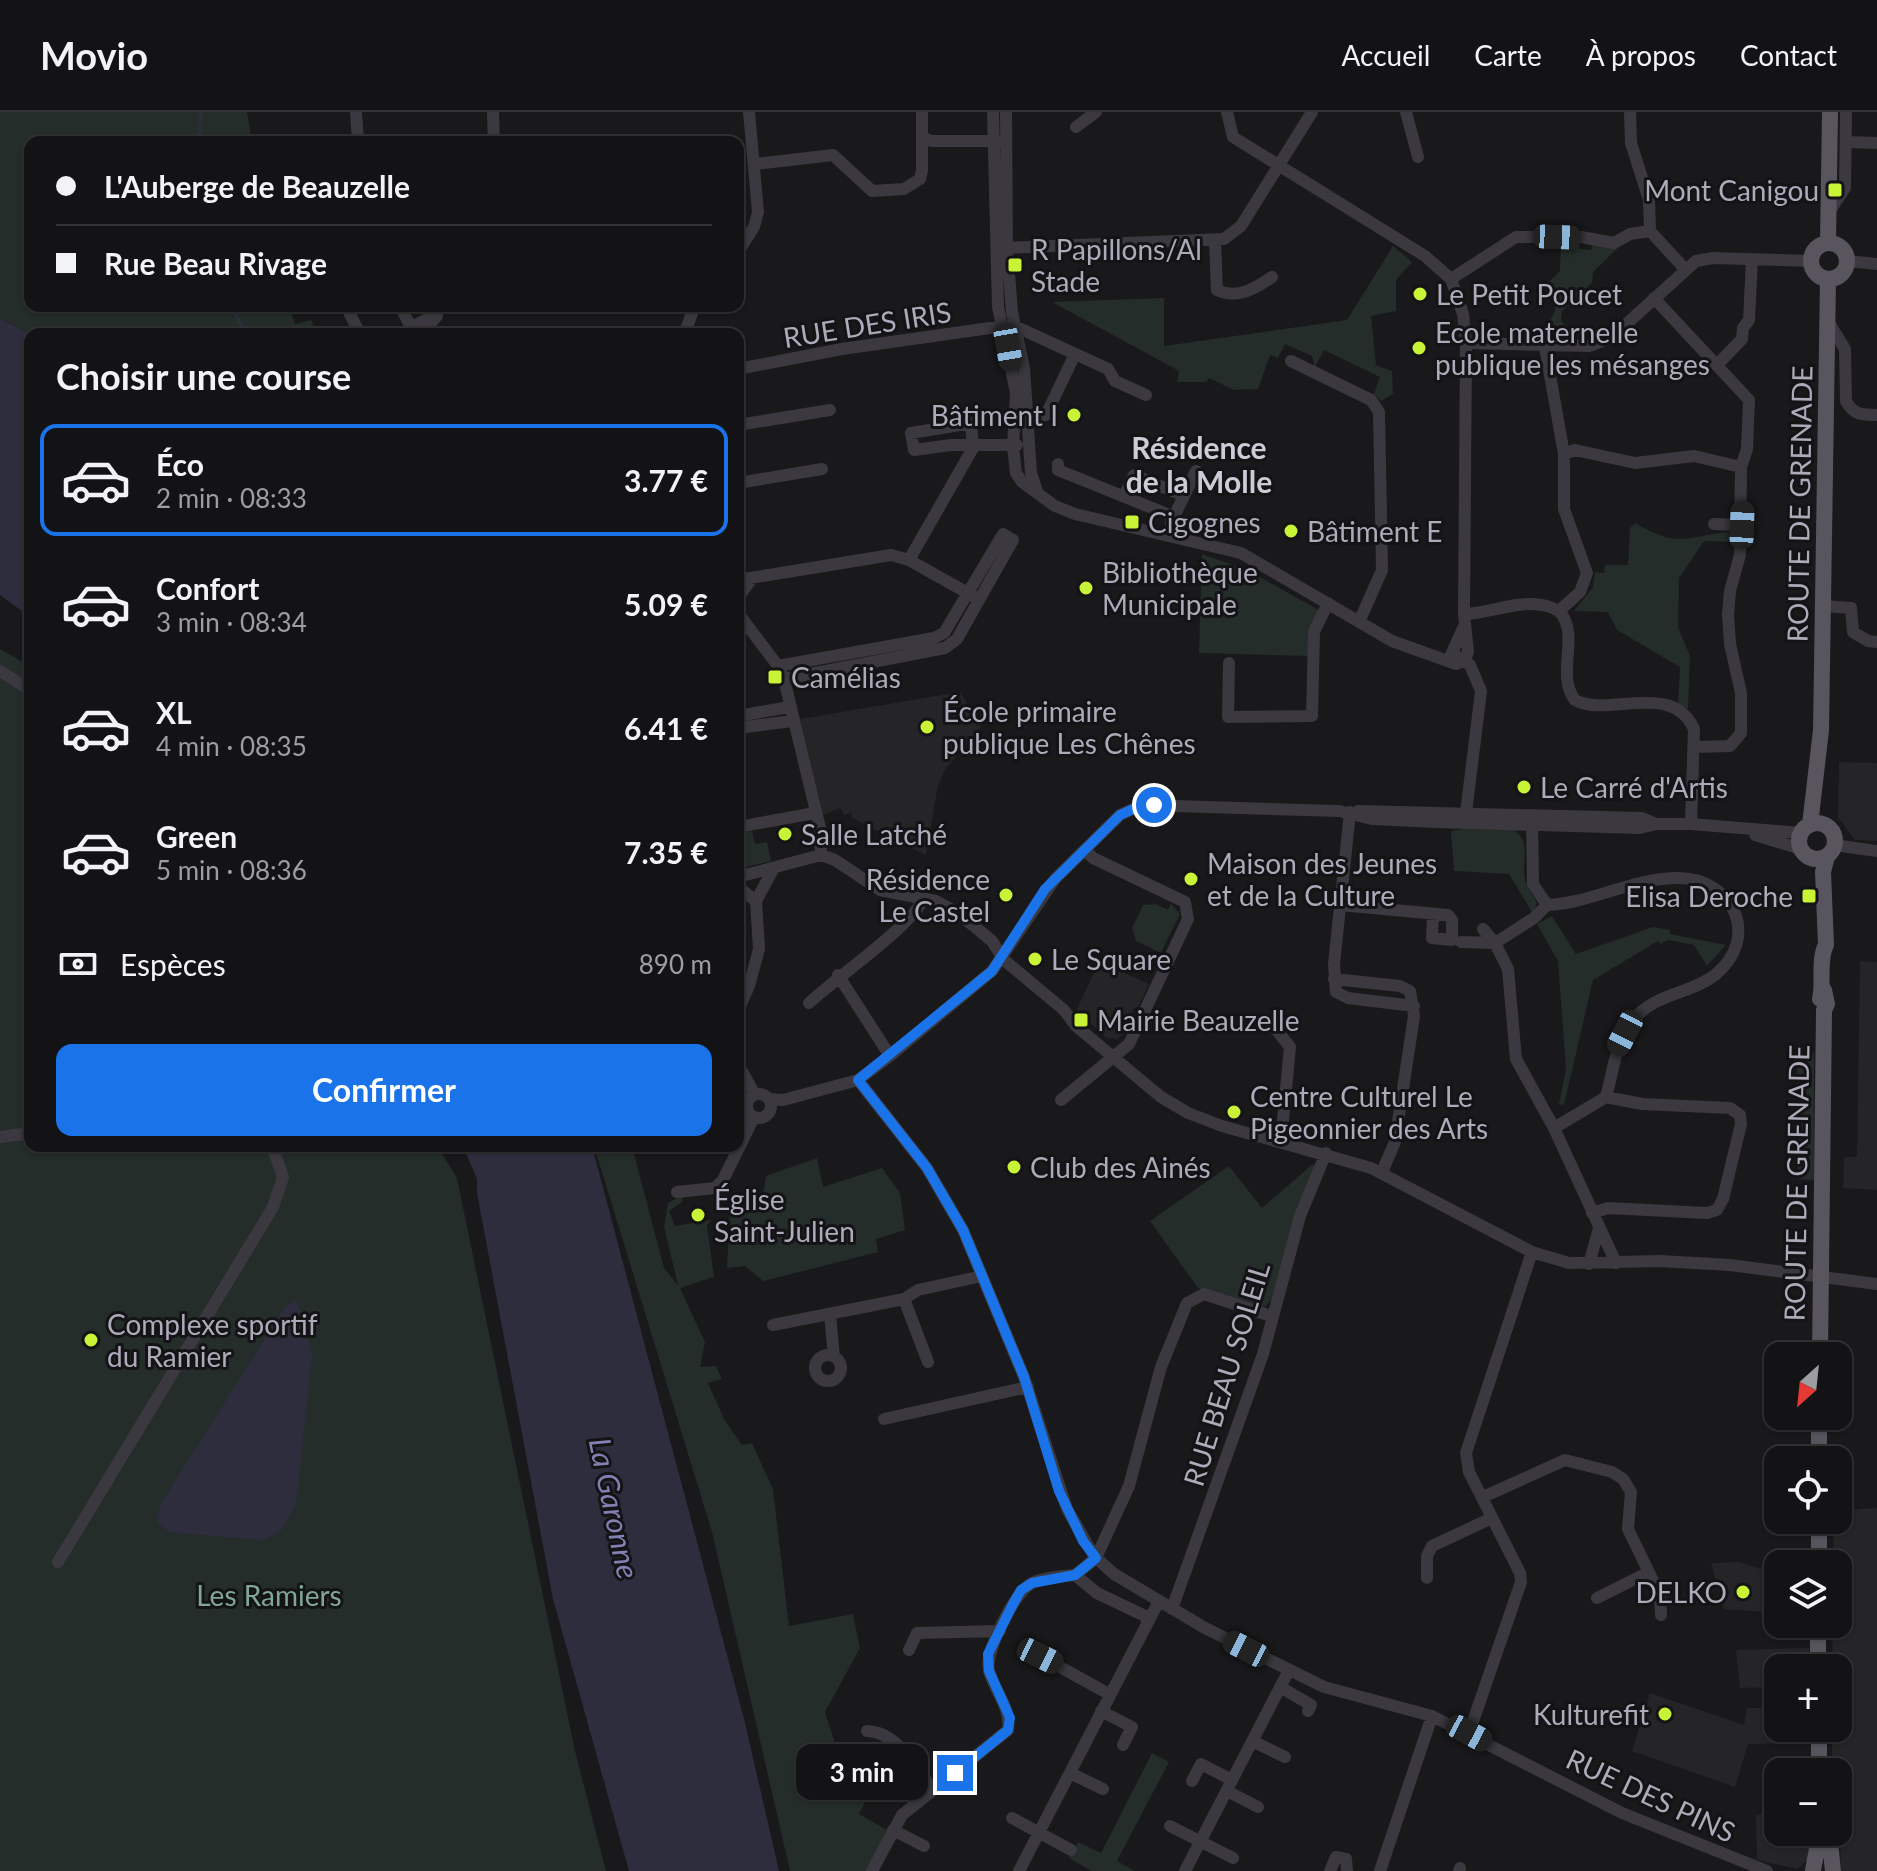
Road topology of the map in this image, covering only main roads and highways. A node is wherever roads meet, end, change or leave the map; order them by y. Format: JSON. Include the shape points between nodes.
{"nodes":[{"id":1,"x":1830,"y":112,"type":"edge"},
{"id":2,"x":1828,"y":243,"type":"junction"},
{"id":3,"x":1828,"y":279,"type":"junction"},
{"id":4,"x":1821,"y":730,"type":"junction"},
{"id":5,"x":1814,"y":844,"type":"junction"},
{"id":6,"x":1820,"y":1342,"type":"edge"},
{"id":7,"x":1817,"y":1846,"type":"edge"},
{"id":8,"x":1830,"y":1846,"type":"edge"},
{"id":9,"x":1813,"y":1871,"type":"edge"},
{"id":10,"x":1832,"y":1871,"type":"edge"}],
"edges":[{"from":1,"to":2,"type":"main road"},
{"from":2,"to":3,"type":"main road","via":[[1816,248],[1811,261],[1814,272]]},
{"from":2,"to":3,"type":"main road","via":[[1841,248],[1847,261],[1840,275]]},
{"from":3,"to":4,"type":"main road","name":"ROUTE DE GRENADE","via":[[1832,326]]},
{"from":4,"to":5,"type":"main road","name":"ROUTE DE GRENADE"},
{"from":4,"to":5,"type":"main road","name":"ROUTE DE GRENADE","via":[[1826,740],[1825,810],[1834,837]]},
{"from":5,"to":6,"type":"main road","name":"ROUTE DE GRENADE","via":[[1818,944],[1827,1004]]},
{"from":7,"to":9,"type":"main road"},
{"from":8,"to":10,"type":"main road"},
{"from":9,"to":10,"type":"main road"}]}
